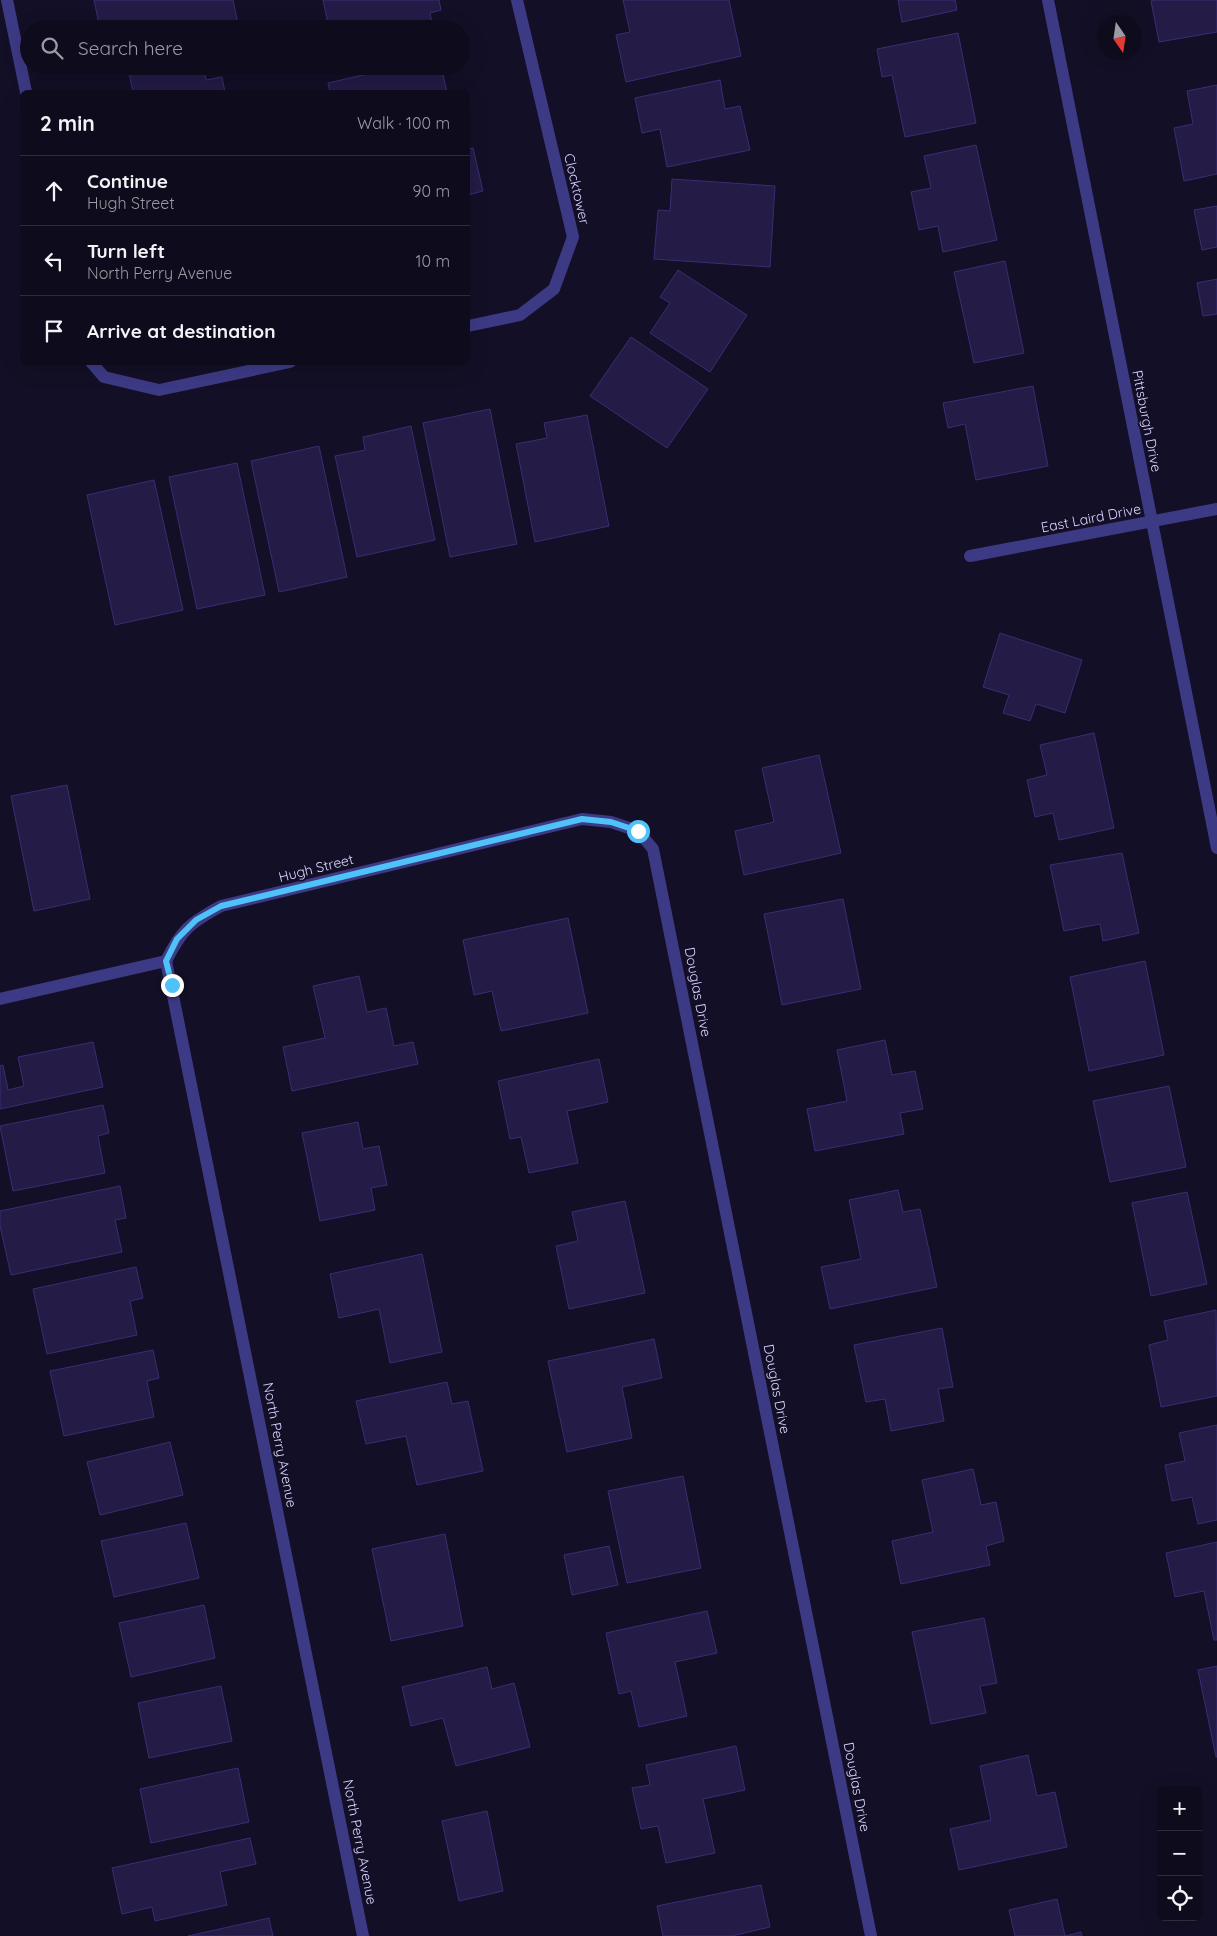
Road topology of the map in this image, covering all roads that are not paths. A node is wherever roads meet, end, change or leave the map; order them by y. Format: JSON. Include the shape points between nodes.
{"nodes":[{"id":1,"x":7,"y":0,"type":"edge"},
{"id":2,"x":517,"y":0,"type":"edge"},
{"id":3,"x":1048,"y":0,"type":"edge"},
{"id":4,"x":20,"y":63,"type":"edge"},
{"id":5,"x":22,"y":75,"type":"edge"},
{"id":6,"x":26,"y":90,"type":"edge"},
{"id":7,"x":470,"y":326,"type":"edge"},
{"id":8,"x":94,"y":365,"type":"edge"},
{"id":9,"x":276,"y":365,"type":"edge"},
{"id":10,"x":1217,"y":509,"type":"edge"},
{"id":11,"x":1152,"y":522,"type":"junction"},
{"id":12,"x":970,"y":556,"type":"dead end"},
{"id":13,"x":1217,"y":848,"type":"edge"},
{"id":14,"x":653,"y":849,"type":"joint"},
{"id":15,"x":166,"y":961,"type":"junction"},
{"id":16,"x":0,"y":999,"type":"edge"},
{"id":17,"x":363,"y":1936,"type":"edge"},
{"id":18,"x":872,"y":1936,"type":"edge"}],
"edges":[{"from":1,"to":4,"type":"street"},
{"from":2,"to":7,"type":"street","name":"Clocktower","via":[[573,237],[554,289],[520,315]]},
{"from":3,"to":11,"type":"street","name":"Pittsburgh Drive"},
{"from":5,"to":6,"type":"street"},
{"from":8,"to":9,"type":"street","via":[[104,377],[160,390]]},
{"from":10,"to":11,"type":"street","name":"East Laird Drive"},
{"from":11,"to":12,"type":"street","name":"East Laird Drive"},
{"from":11,"to":13,"type":"street","name":"Pittsburgh Drive"},
{"from":14,"to":15,"type":"street","name":"Hugh Street","via":[[638,831],[611,822],[582,819],[221,906],[196,920],[177,939]]},
{"from":14,"to":18,"type":"street","name":"Douglas Drive"},
{"from":15,"to":16,"type":"street"},
{"from":15,"to":17,"type":"street","name":"North Perry Avenue"}]}
